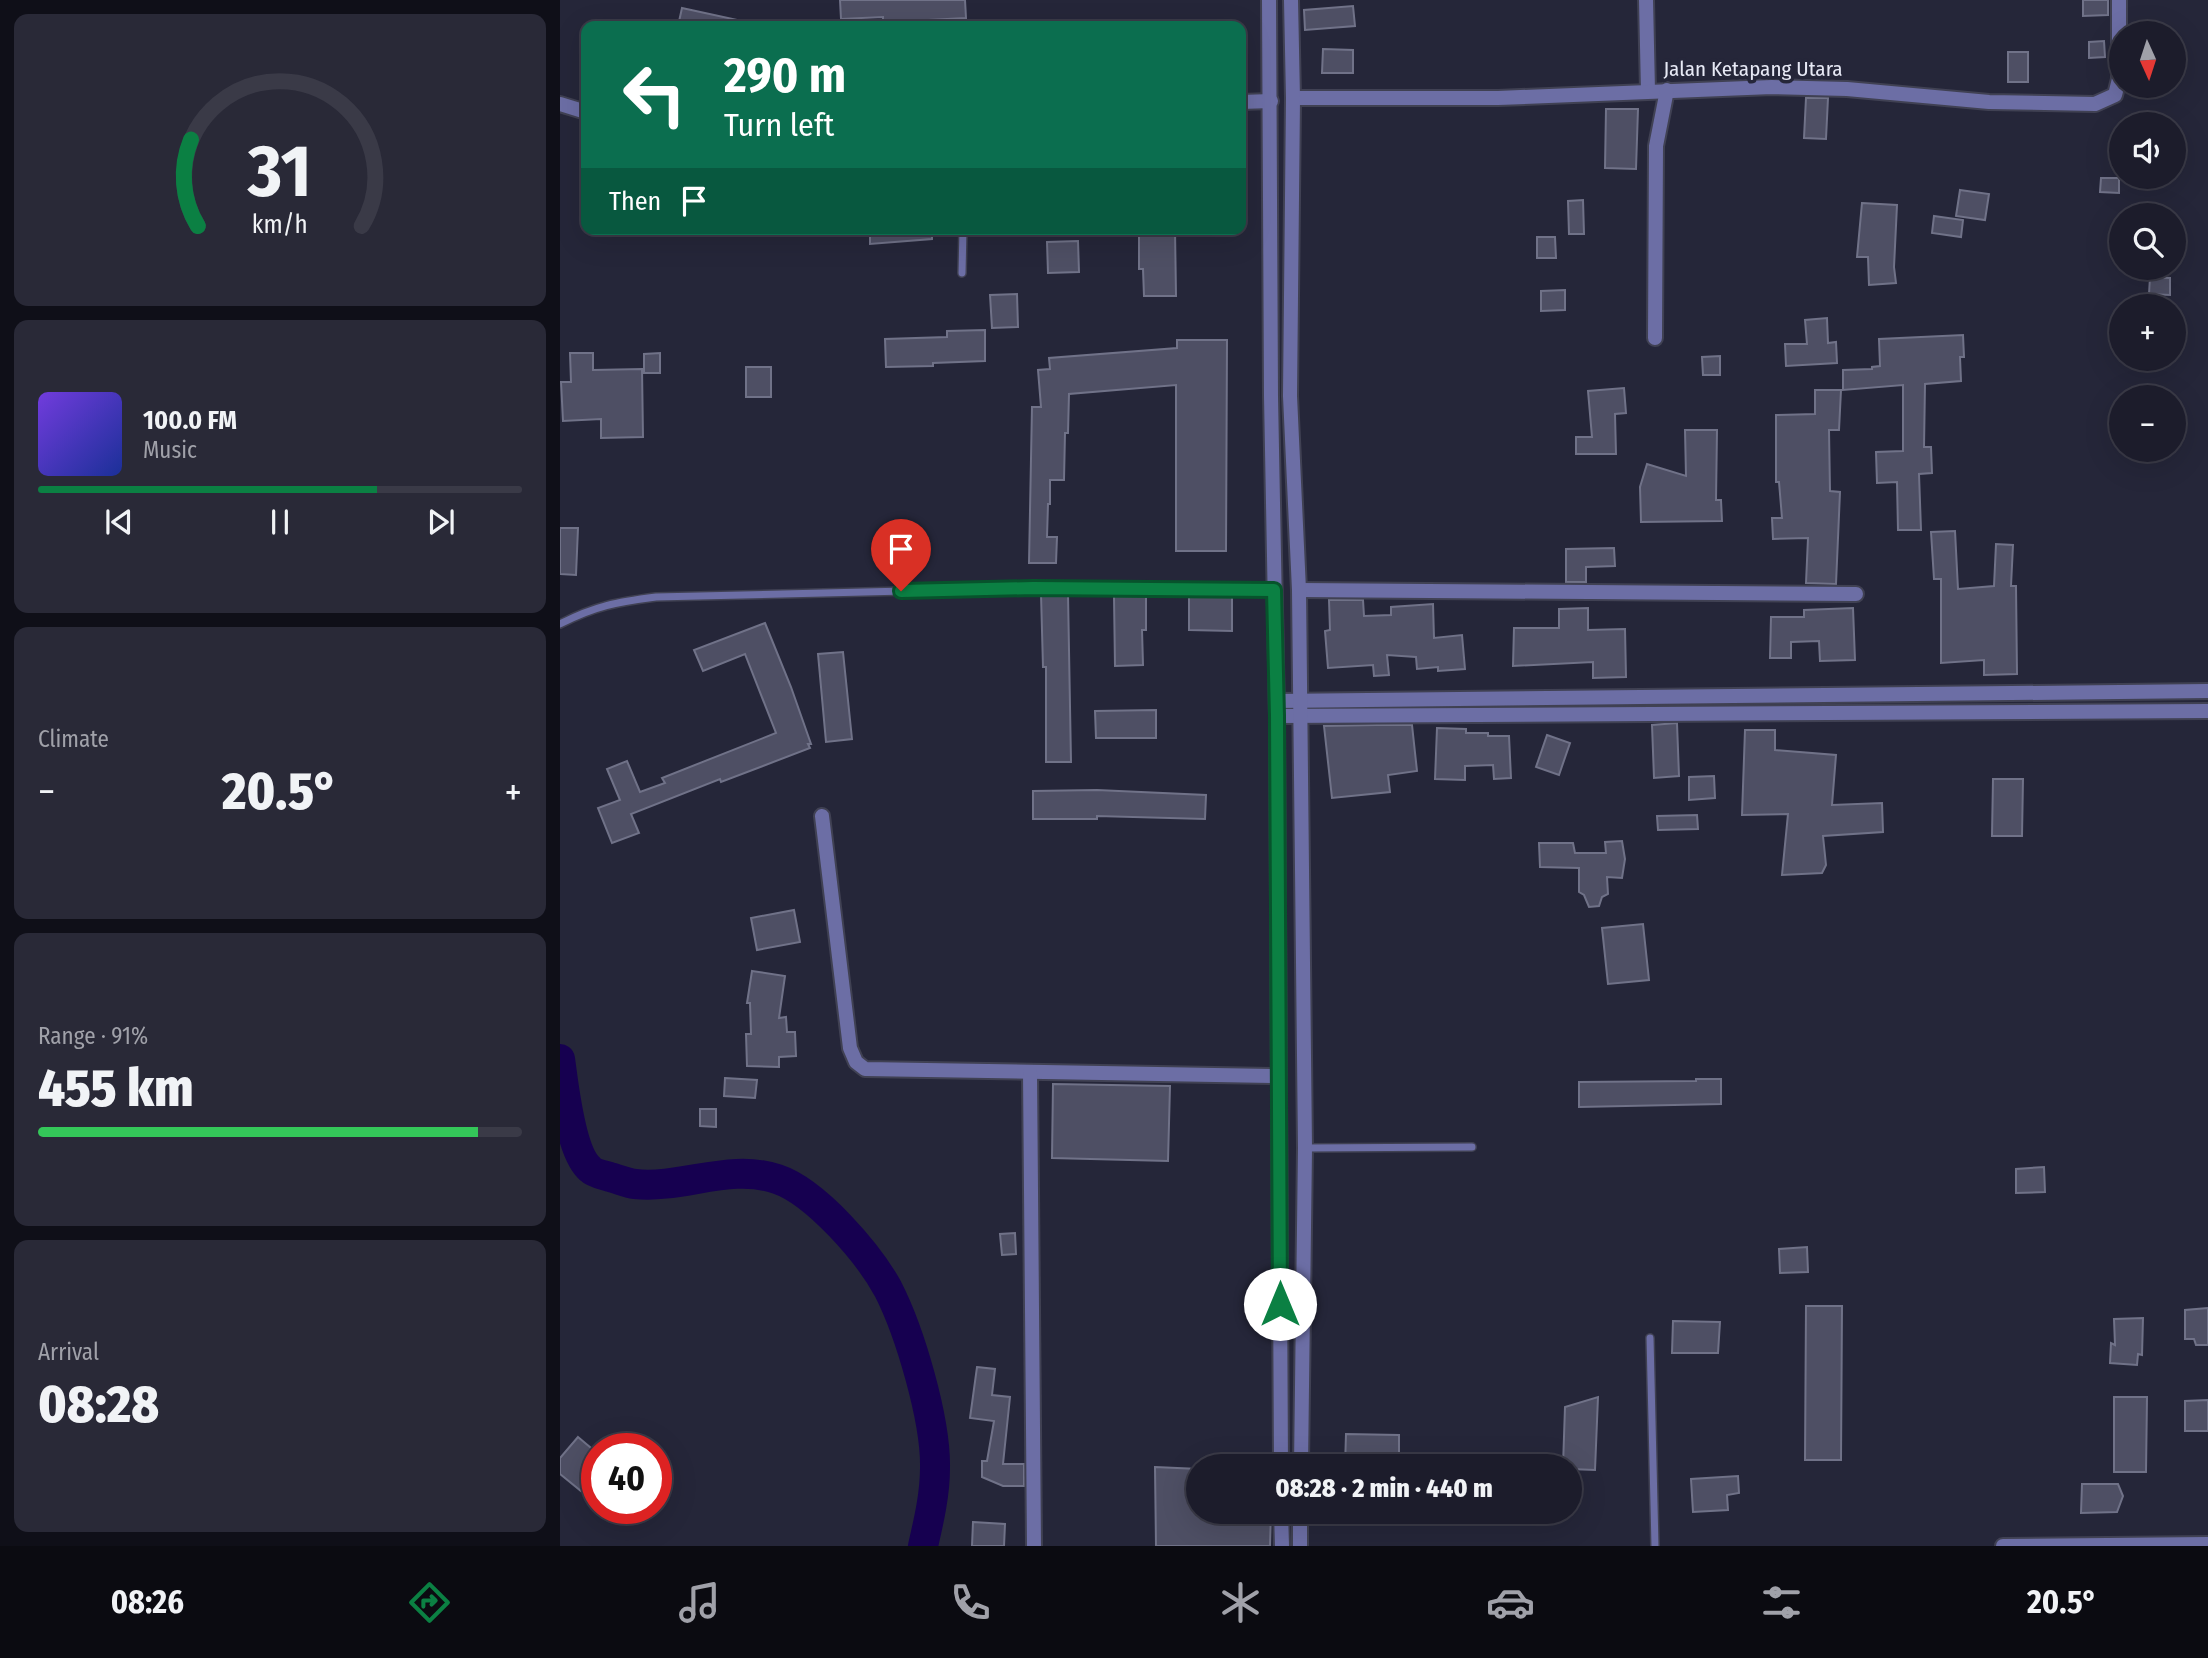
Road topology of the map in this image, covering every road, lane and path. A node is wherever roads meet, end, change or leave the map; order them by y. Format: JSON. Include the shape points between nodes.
{"nodes":[{"id":1,"x":1269,"y":0,"type":"edge"},
{"id":2,"x":1291,"y":0,"type":"edge"},
{"id":3,"x":1646,"y":0,"type":"edge"},
{"id":4,"x":2119,"y":0,"type":"edge"},
{"id":5,"x":1667,"y":90,"type":"junction"},
{"id":6,"x":1648,"y":91,"type":"junction"},
{"id":7,"x":1293,"y":98,"type":"junction"},
{"id":8,"x":1271,"y":101,"type":"junction"},
{"id":9,"x":1246,"y":102,"type":"edge"},
{"id":10,"x":560,"y":104,"type":"edge"},
{"id":11,"x":581,"y":110,"type":"edge"},
{"id":12,"x":963,"y":235,"type":"edge"},
{"id":13,"x":962,"y":273,"type":"dead end"},
{"id":14,"x":1655,"y":338,"type":"dead end"},
{"id":15,"x":1271,"y":396,"type":"junction"},
{"id":16,"x":1290,"y":396,"type":"junction"},
{"id":17,"x":1274,"y":590,"type":"junction"},
{"id":18,"x":1299,"y":590,"type":"junction"},
{"id":19,"x":1856,"y":594,"type":"dead end"},
{"id":20,"x":560,"y":624,"type":"edge"},
{"id":21,"x":2208,"y":691,"type":"edge"},
{"id":22,"x":1887,"y":695,"type":"junction"},
{"id":23,"x":1277,"y":708,"type":"junction"},
{"id":24,"x":1301,"y":708,"type":"junction"},
{"id":25,"x":2208,"y":710,"type":"edge"},
{"id":26,"x":1887,"y":712,"type":"junction"},
{"id":27,"x":822,"y":816,"type":"dead end"},
{"id":28,"x":1030,"y":1072,"type":"junction"},
{"id":29,"x":1279,"y":1076,"type":"junction"},
{"id":30,"x":1472,"y":1147,"type":"dead end"},
{"id":31,"x":1305,"y":1149,"type":"junction"},
{"id":32,"x":1650,"y":1338,"type":"dead end"},
{"id":33,"x":1281,"y":1454,"type":"edge"},
{"id":34,"x":1301,"y":1454,"type":"edge"},
{"id":35,"x":1282,"y":1524,"type":"edge"},
{"id":36,"x":1300,"y":1524,"type":"edge"},
{"id":37,"x":2208,"y":1544,"type":"edge"},
{"id":38,"x":1034,"y":1546,"type":"edge"},
{"id":39,"x":1282,"y":1546,"type":"edge"},
{"id":40,"x":1300,"y":1546,"type":"edge"},
{"id":41,"x":1655,"y":1546,"type":"edge"},
{"id":42,"x":2003,"y":1546,"type":"edge"}],
"edges":[{"from":1,"to":8,"type":"street"},
{"from":2,"to":7,"type":"street"},
{"from":3,"to":6,"type":"street"},
{"from":4,"to":5,"type":"street","name":"Jalan Ketapang Utara","via":[[2119,79],[2115,95],[2095,104],[1989,102],[1847,89]]},
{"from":5,"to":6,"type":"street","name":"Jalan Ketapang Utara"},
{"from":5,"to":14,"type":"street","via":[[1656,146]]},
{"from":6,"to":7,"type":"street","name":"Jalan Ketapang Utara","via":[[1498,98]]},
{"from":7,"to":16,"type":"street"},
{"from":8,"to":9,"type":"street"},
{"from":8,"to":15,"type":"street"},
{"from":10,"to":11,"type":"street"},
{"from":12,"to":13,"type":"lane"},
{"from":15,"to":16,"type":"street"},
{"from":15,"to":17,"type":"street"},
{"from":16,"to":18,"type":"street"},
{"from":17,"to":20,"type":"lane","via":[[1033,588],[656,597],[590,609]]},
{"from":17,"to":23,"type":"street"},
{"from":18,"to":19,"type":"street"},
{"from":18,"to":24,"type":"street"},
{"from":21,"to":22,"type":"street"},
{"from":22,"to":24,"type":"street"},
{"from":22,"to":26,"type":"street"},
{"from":23,"to":24,"type":"street"},
{"from":23,"to":29,"type":"street"},
{"from":24,"to":26,"type":"street"},
{"from":24,"to":31,"type":"street"},
{"from":25,"to":26,"type":"street"},
{"from":27,"to":28,"type":"street","via":[[846,1029],[856,1062],[865,1069]]},
{"from":28,"to":29,"type":"street"},
{"from":28,"to":38,"type":"street"},
{"from":29,"to":33,"type":"street"},
{"from":30,"to":31,"type":"lane"},
{"from":31,"to":34,"type":"street"},
{"from":32,"to":41,"type":"lane"},
{"from":35,"to":39,"type":"street"},
{"from":36,"to":40,"type":"street"},
{"from":37,"to":42,"type":"street"}]}
